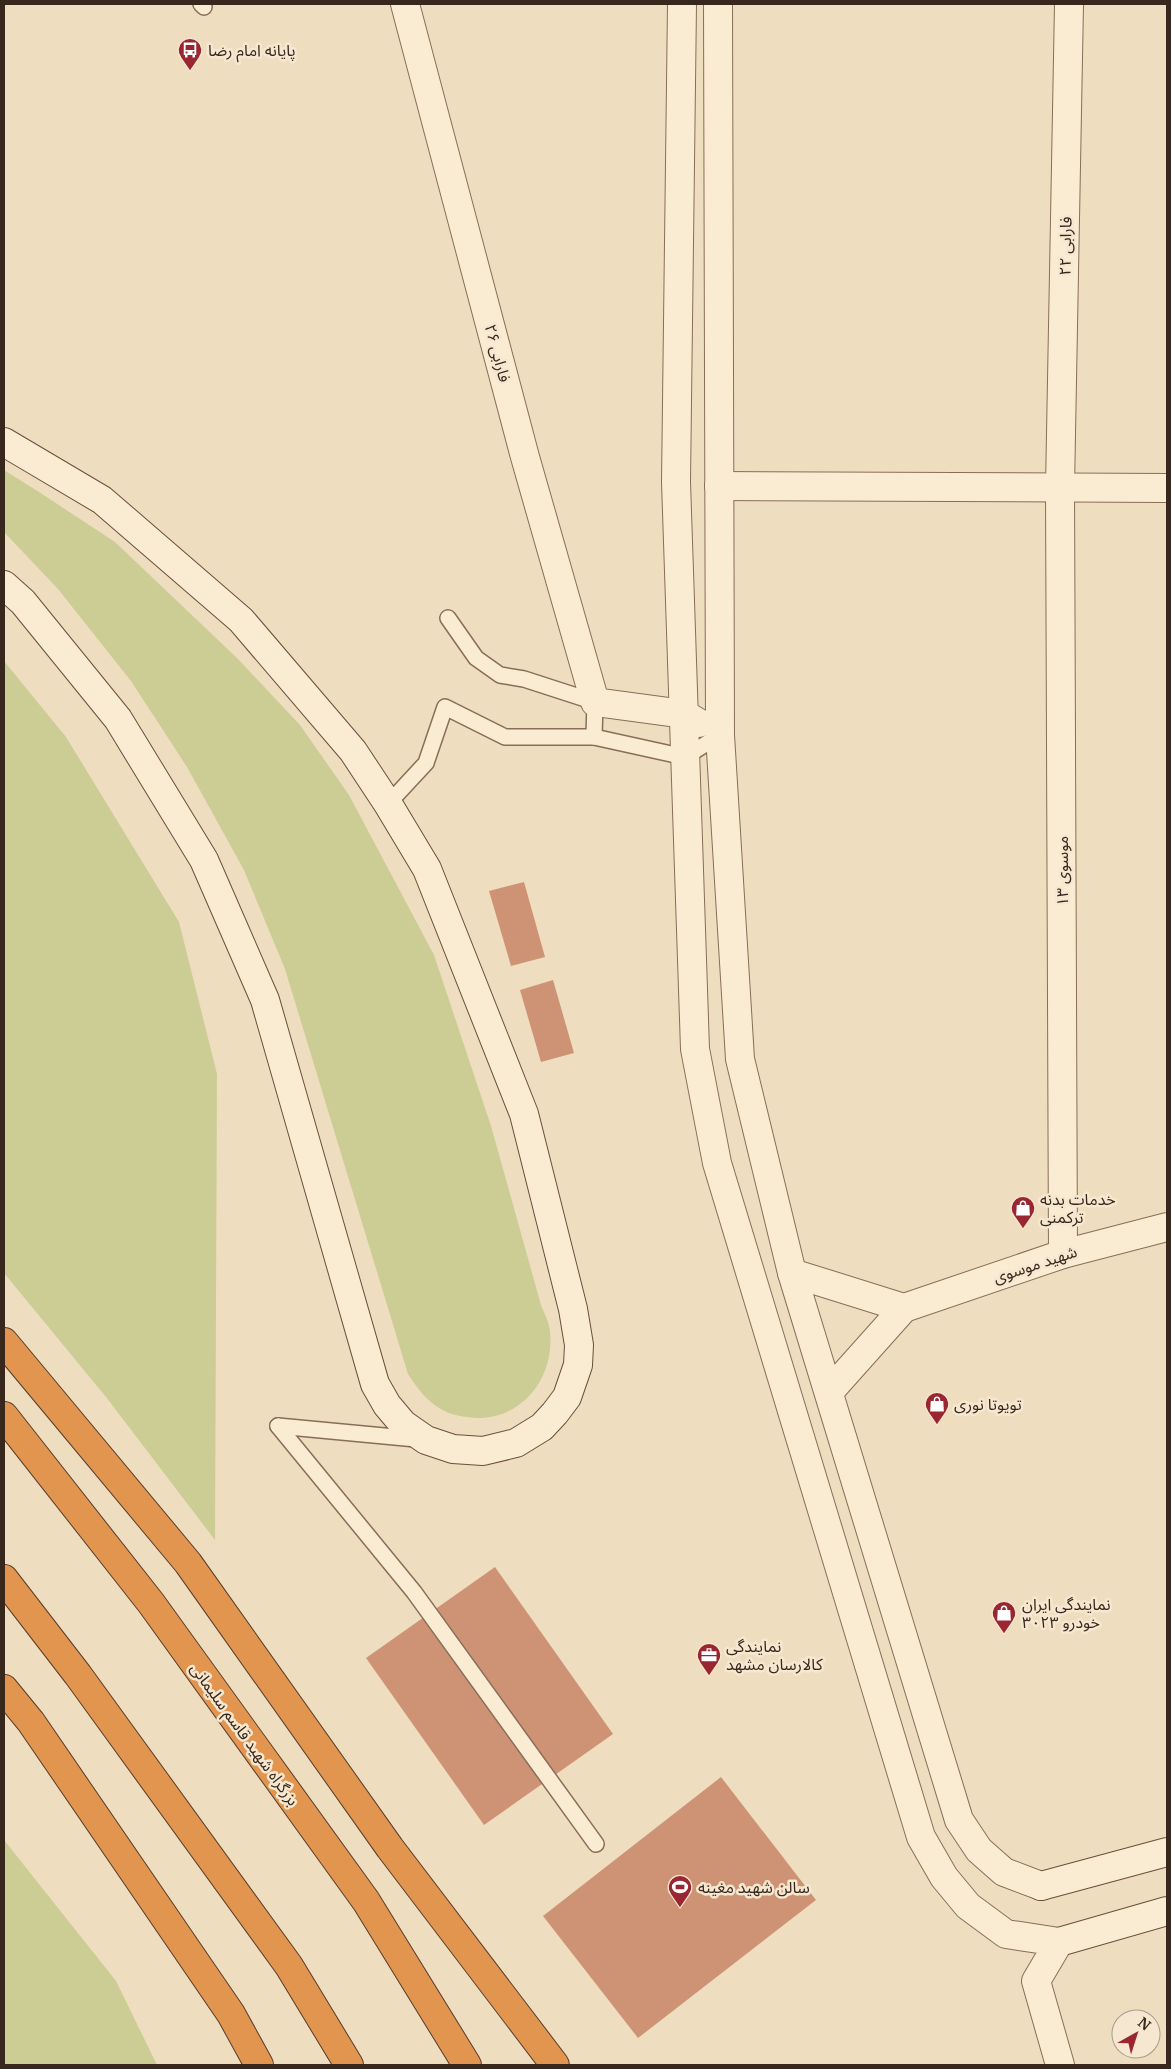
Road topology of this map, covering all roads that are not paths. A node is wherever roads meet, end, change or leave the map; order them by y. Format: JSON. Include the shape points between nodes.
{"nodes":[{"id":1,"x":405,"y":4,"type":"edge"},
{"id":2,"x":682,"y":4,"type":"edge"},
{"id":3,"x":718,"y":4,"type":"edge"},
{"id":4,"x":1069,"y":4,"type":"edge"},
{"id":5,"x":4,"y":442,"type":"edge"},
{"id":6,"x":719,"y":486,"type":"junction"},
{"id":7,"x":1060,"y":488,"type":"junction"},
{"id":8,"x":1167,"y":488,"type":"edge"},
{"id":9,"x":4,"y":585,"type":"edge"},
{"id":10,"x":448,"y":618,"type":"dead end"},
{"id":11,"x":595,"y":702,"type":"junction"},
{"id":12,"x":684,"y":714,"type":"junction"},
{"id":13,"x":720,"y":735,"type":"junction"},
{"id":14,"x":594,"y":737,"type":"junction"},
{"id":15,"x":685,"y":757,"type":"junction"},
{"id":16,"x":388,"y":804,"type":"junction"},
{"id":17,"x":1167,"y":1227,"type":"edge"},
{"id":18,"x":1063,"y":1254,"type":"junction"},
{"id":19,"x":792,"y":1273,"type":"junction"},
{"id":20,"x":904,"y":1308,"type":"junction"},
{"id":21,"x":4,"y":1342,"type":"edge"},
{"id":22,"x":829,"y":1392,"type":"junction"},
{"id":23,"x":4,"y":1416,"type":"edge"},
{"id":24,"x":426,"y":1440,"type":"junction"},
{"id":25,"x":4,"y":1579,"type":"edge"},
{"id":26,"x":4,"y":1689,"type":"edge"},
{"id":27,"x":596,"y":1844,"type":"dead end"},
{"id":28,"x":1167,"y":1852,"type":"edge"},
{"id":29,"x":1167,"y":1911,"type":"edge"},
{"id":30,"x":1059,"y":1942,"type":"junction"},
{"id":31,"x":526,"y":2029,"type":"junction"},
{"id":32,"x":259,"y":2065,"type":"edge"},
{"id":33,"x":349,"y":2065,"type":"edge"},
{"id":34,"x":467,"y":2065,"type":"edge"},
{"id":35,"x":555,"y":2065,"type":"edge"},
{"id":36,"x":576,"y":2065,"type":"edge"},
{"id":37,"x":1060,"y":2065,"type":"edge"}],
"edges":[{"from":1,"to":11,"type":"street","name":"فارابی ۲۶"},
{"from":2,"to":12,"type":"street","via":[[676,482]]},
{"from":3,"to":6,"type":"street"},
{"from":4,"to":7,"type":"street","name":"فارابی ۲۲"},
{"from":5,"to":16,"type":"street","via":[[102,500],[241,620],[353,751]]},
{"from":6,"to":7,"type":"street"},
{"from":6,"to":13,"type":"street"},
{"from":7,"to":8,"type":"street"},
{"from":7,"to":18,"type":"street","name":"موسوی ۱۳"},
{"from":9,"to":24,"type":"street","via":[[23,602],[118,719],[204,860],[265,1000],[375,1384],[403,1424]]},
{"from":10,"to":11,"type":"lane","via":[[476,658],[500,675],[524,678]]},
{"from":11,"to":12,"type":"street"},
{"from":11,"to":14,"type":"lane"},
{"from":12,"to":13,"type":"street"},
{"from":12,"to":15,"type":"street"},
{"from":13,"to":15,"type":"lane"},
{"from":13,"to":19,"type":"street","via":[[740,1059]]},
{"from":14,"to":15,"type":"lane"},
{"from":14,"to":16,"type":"lane","via":[[504,737],[445,707],[426,763]]},
{"from":15,"to":30,"type":"street","via":[[695,1049],[717,1163],[921,1837],[944,1877],[968,1906],[1006,1934]]},
{"from":16,"to":24,"type":"street","via":[[427,869],[524,1114],[580,1345],[578,1365],[567,1397],[542,1427],[516,1443],[483,1451],[454,1449]]},
{"from":17,"to":18,"type":"street","name":"شهید موسوی"},
{"from":18,"to":20,"type":"street","name":"شهید موسوی"},
{"from":19,"to":20,"type":"street"},
{"from":19,"to":22,"type":"street"},
{"from":20,"to":22,"type":"street"},
{"from":21,"to":31,"type":"highway","via":[[188,1563],[390,1848]]},
{"from":22,"to":28,"type":"street","via":[[959,1820],[979,1850],[1004,1872],[1041,1886]]},
{"from":23,"to":34,"type":"highway","name":"بزرگراه شهید قاسم سلیمانی","via":[[150,1604],[366,1901]]},
{"from":24,"to":27,"type":"lane","via":[[278,1426],[414,1592]]},
{"from":25,"to":33,"type":"highway","via":[[78,1675],[289,1966]]},
{"from":26,"to":32,"type":"highway","via":[[31,1722],[231,2014]]},
{"from":29,"to":30,"type":"street"},
{"from":30,"to":37,"type":"street","via":[[1036,1981]]},
{"from":31,"to":35,"type":"highway"},
{"from":31,"to":36,"type":"highway"}]}
